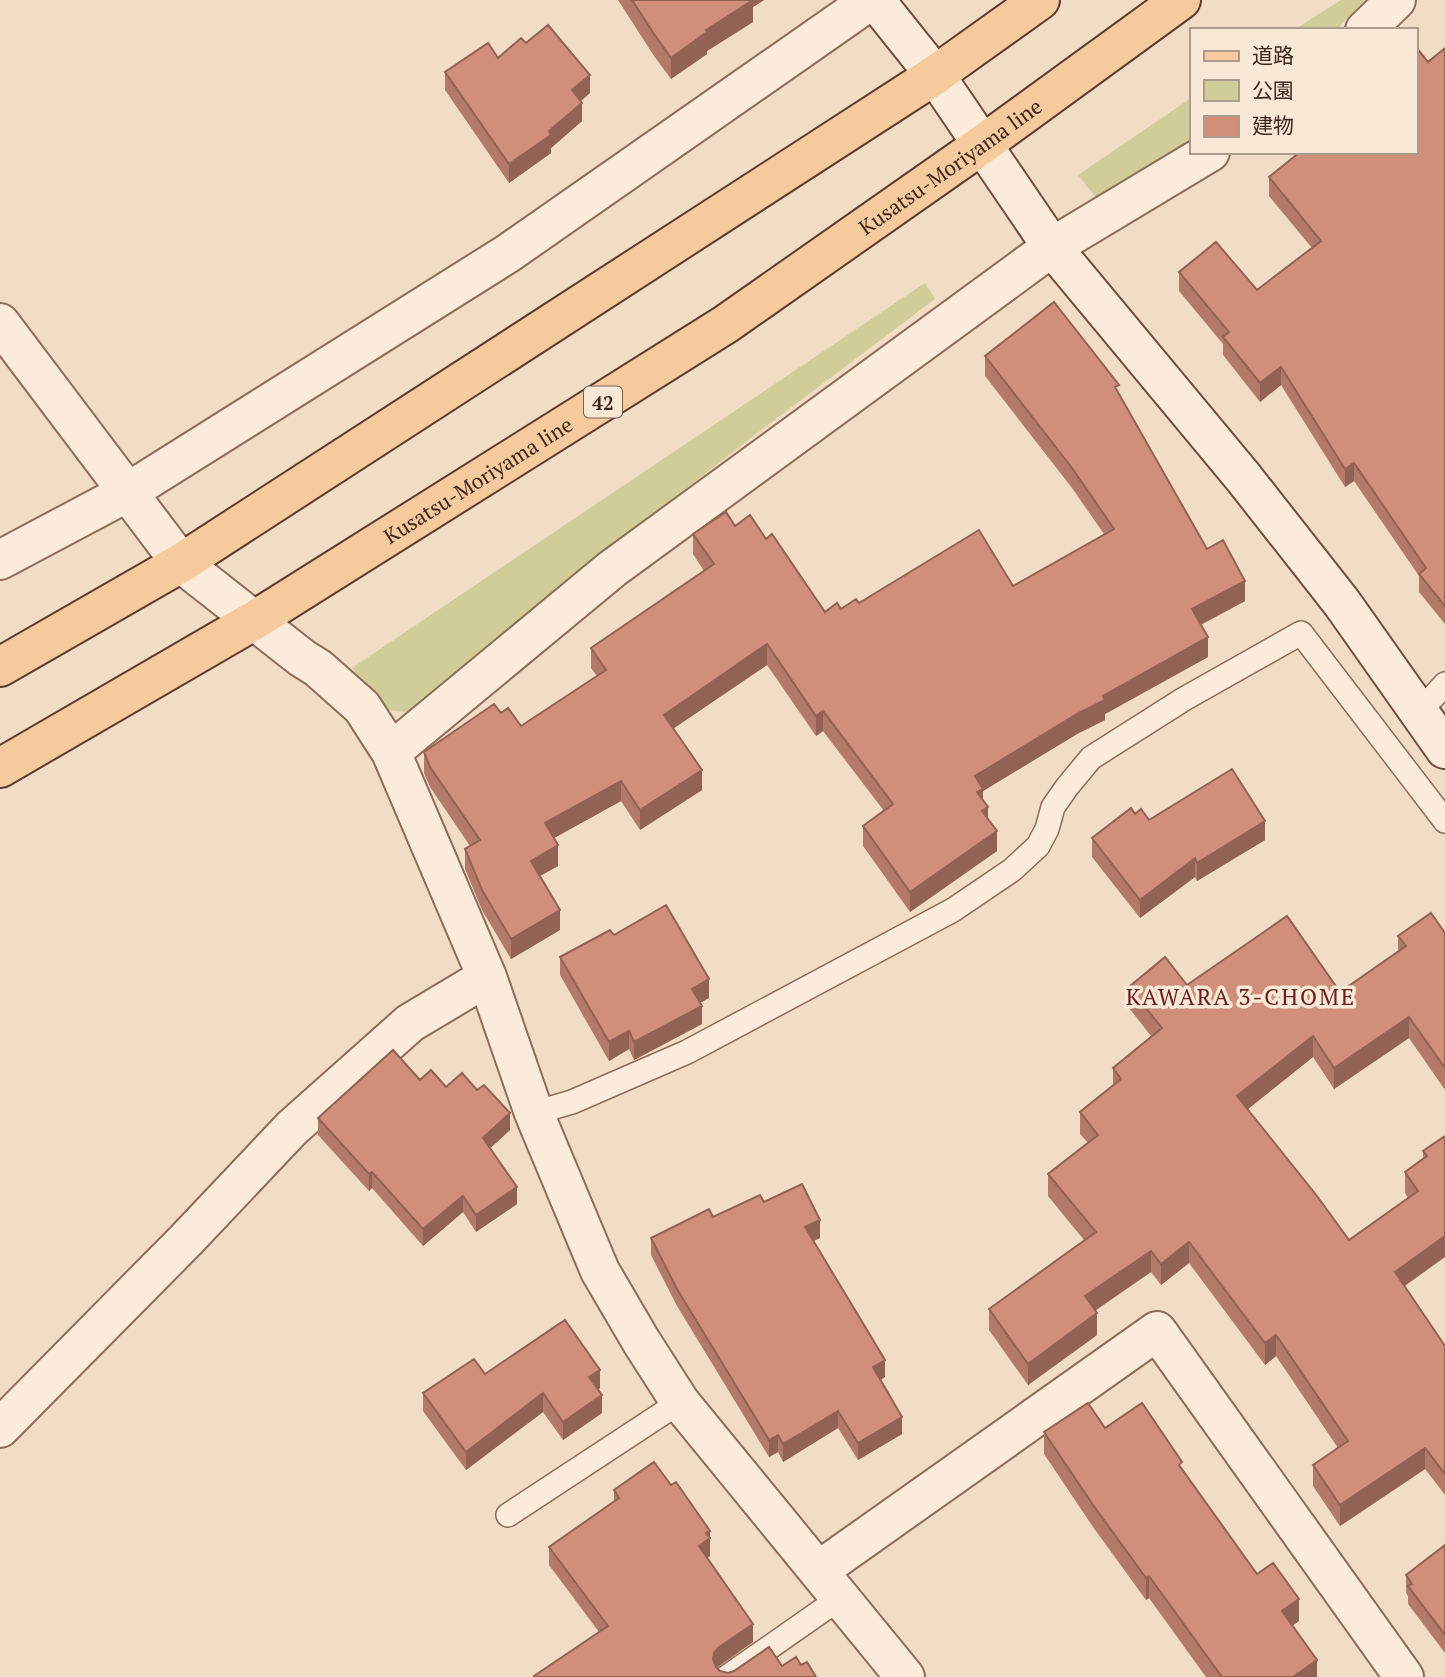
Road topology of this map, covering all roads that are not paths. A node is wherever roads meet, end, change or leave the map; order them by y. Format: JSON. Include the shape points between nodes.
{"nodes":[{"id":1,"x":873,"y":0,"type":"edge"},
{"id":2,"x":1040,"y":0,"type":"edge"},
{"id":3,"x":1181,"y":0,"type":"edge"},
{"id":4,"x":1396,"y":0,"type":"edge"},
{"id":5,"x":1367,"y":28,"type":"edge"},
{"id":6,"x":935,"y":75,"type":"junction"},
{"id":7,"x":983,"y":144,"type":"junction"},
{"id":8,"x":1207,"y":154,"type":"edge"},
{"id":9,"x":1052,"y":247,"type":"junction"},
{"id":10,"x":0,"y":323,"type":"edge"},
{"id":11,"x":128,"y":492,"type":"junction"},
{"id":12,"x":0,"y":560,"type":"edge"},
{"id":13,"x":181,"y":563,"type":"junction"},
{"id":14,"x":255,"y":620,"type":"junction"},
{"id":15,"x":0,"y":667,"type":"edge"},
{"id":16,"x":1432,"y":697,"type":"edge"},
{"id":17,"x":1445,"y":748,"type":"edge"},
{"id":18,"x":391,"y":752,"type":"junction"},
{"id":19,"x":0,"y":768,"type":"edge"},
{"id":20,"x":1445,"y":821,"type":"edge"},
{"id":21,"x":487,"y":976,"type":"junction"},
{"id":22,"x":534,"y":1113,"type":"junction"},
{"id":23,"x":680,"y":1402,"type":"junction"},
{"id":24,"x":0,"y":1427,"type":"edge"},
{"id":25,"x":508,"y":1515,"type":"dead end"},
{"id":26,"x":829,"y":1585,"type":"junction"},
{"id":27,"x":727,"y":1677,"type":"edge"},
{"id":28,"x":905,"y":1677,"type":"edge"},
{"id":29,"x":1404,"y":1677,"type":"edge"}],
"edges":[{"from":1,"to":6,"type":"street"},
{"from":1,"to":11,"type":"street","via":[[507,254]]},
{"from":2,"to":6,"type":"main road"},
{"from":3,"to":7,"type":"main road","name":"Kusatsu-Moriyama line","number":"42"},
{"from":4,"to":5,"type":"street"},
{"from":6,"to":7,"type":"street"},
{"from":6,"to":13,"type":"main road"},
{"from":7,"to":9,"type":"street"},
{"from":7,"to":14,"type":"main road","name":"Kusatsu-Moriyama line","number":"42","via":[[726,324]]},
{"from":8,"to":9,"type":"street"},
{"from":9,"to":16,"type":"street","via":[[1342,603]]},
{"from":9,"to":18,"type":"street","via":[[612,569]]},
{"from":10,"to":11,"type":"street"},
{"from":11,"to":12,"type":"street"},
{"from":11,"to":13,"type":"street"},
{"from":13,"to":14,"type":"street"},
{"from":13,"to":15,"type":"main road"},
{"from":14,"to":18,"type":"street","via":[[362,707]]},
{"from":14,"to":19,"type":"main road","name":"Kusatsu-Moriyama line","number":"42"},
{"from":16,"to":17,"type":"street"},
{"from":18,"to":21,"type":"street"},
{"from":20,"to":22,"type":"lane","via":[[1301,633],[1091,758],[1053,807],[1038,846],[1012,870],[953,910],[687,1052],[572,1102]]},
{"from":21,"to":22,"type":"street"},
{"from":21,"to":24,"type":"street","via":[[410,1023],[292,1128]]},
{"from":22,"to":23,"type":"street","via":[[600,1271]]},
{"from":23,"to":25,"type":"lane"},
{"from":23,"to":26,"type":"street"},
{"from":26,"to":27,"type":"lane"},
{"from":26,"to":28,"type":"street"},
{"from":26,"to":29,"type":"street","via":[[1157,1331]]}]}
